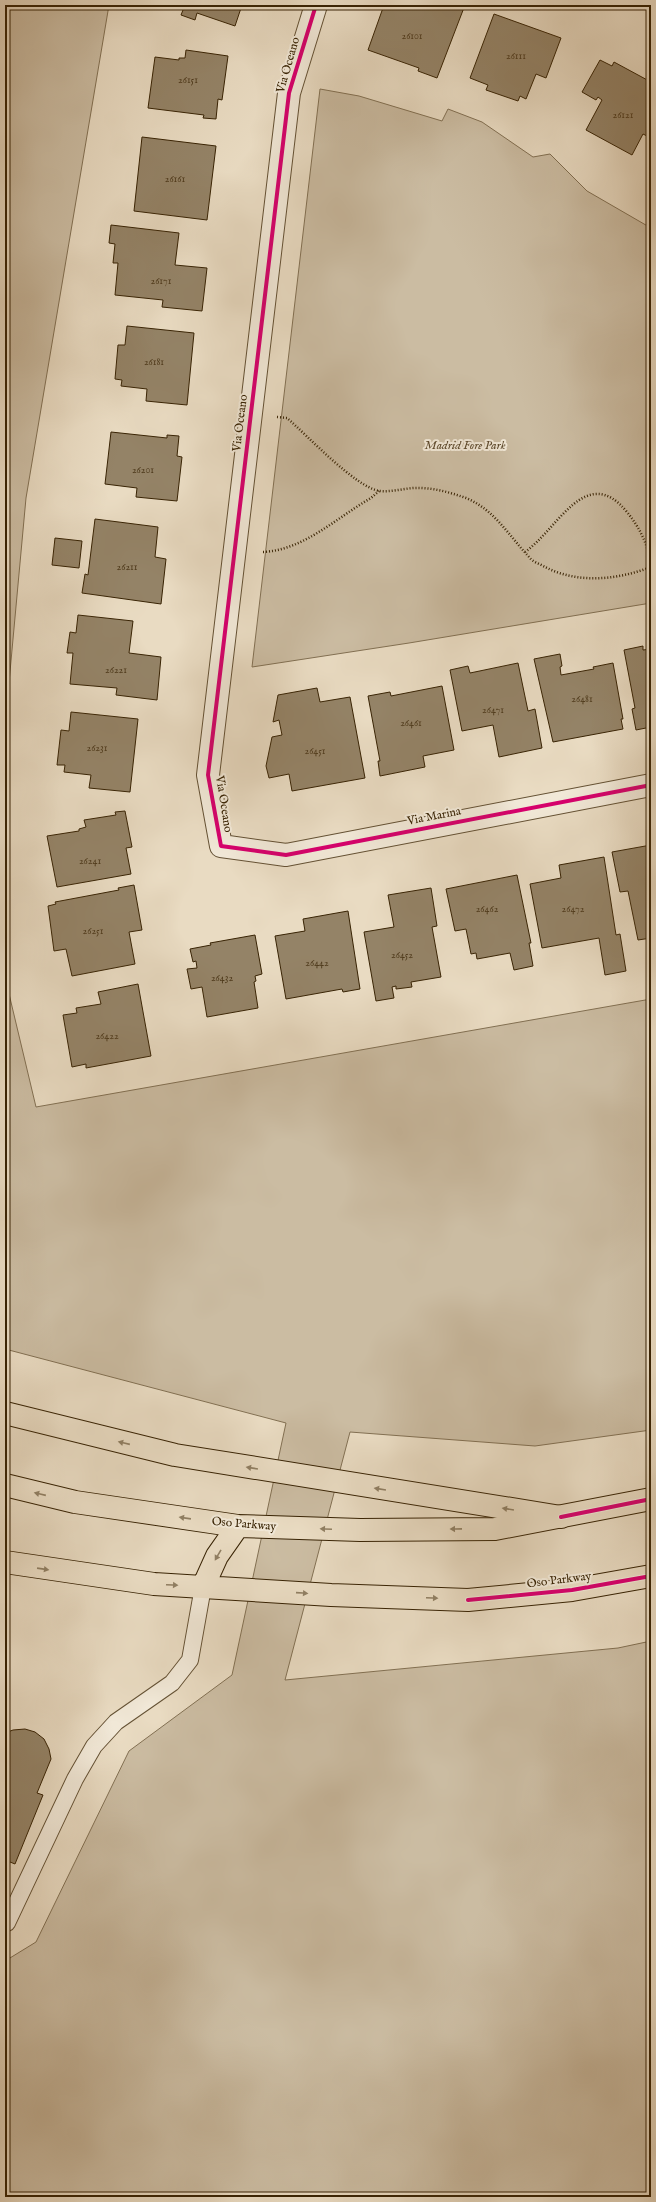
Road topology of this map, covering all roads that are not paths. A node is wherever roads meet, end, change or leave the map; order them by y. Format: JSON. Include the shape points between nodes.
{"nodes":[{"id":1,"x":316,"y":5,"type":"edge"},
{"id":2,"x":651,"y":785,"type":"edge"},
{"id":3,"x":220,"y":846,"type":"joint"},
{"id":4,"x":5,"y":1413,"type":"edge"},
{"id":5,"x":5,"y":1485,"type":"edge"},
{"id":6,"x":651,"y":1499,"type":"edge"},
{"id":7,"x":561,"y":1517,"type":"junction"},
{"id":8,"x":238,"y":1526,"type":"junction"},
{"id":9,"x":5,"y":1562,"type":"edge"},
{"id":10,"x":651,"y":1576,"type":"edge"},
{"id":11,"x":203,"y":1587,"type":"junction"},
{"id":12,"x":6,"y":1924,"type":"edge"}],
"edges":[{"from":1,"to":3,"type":"street","name":"Via Oceano","via":[[289,93],[208,775]]},
{"from":2,"to":3,"type":"street","name":"Via Marina","via":[[286,855]]},
{"from":7,"to":4,"type":"main road","one_way":true,"via":[[175,1455]]},
{"from":8,"to":5,"type":"main road","name":"Oso Parkway","one_way":true,"via":[[75,1502]]},
{"from":6,"to":7,"type":"main road","name":"Oso Parkway"},
{"from":7,"to":8,"type":"main road","name":"Oso Parkway","one_way":true,"via":[[495,1529],[360,1530]]},
{"from":8,"to":11,"type":"main road","one_way":true,"via":[[217,1556]]},
{"from":9,"to":11,"type":"main road","name":"Oso Parkway","one_way":true,"via":[[154,1584]]},
{"from":11,"to":10,"type":"main road","name":"Oso Parkway","one_way":true,"via":[[468,1600],[572,1590]]},
{"from":11,"to":12,"type":"lane","via":[[190,1660],[172,1683],[116,1722],[94,1746],[75,1779]]}]}
